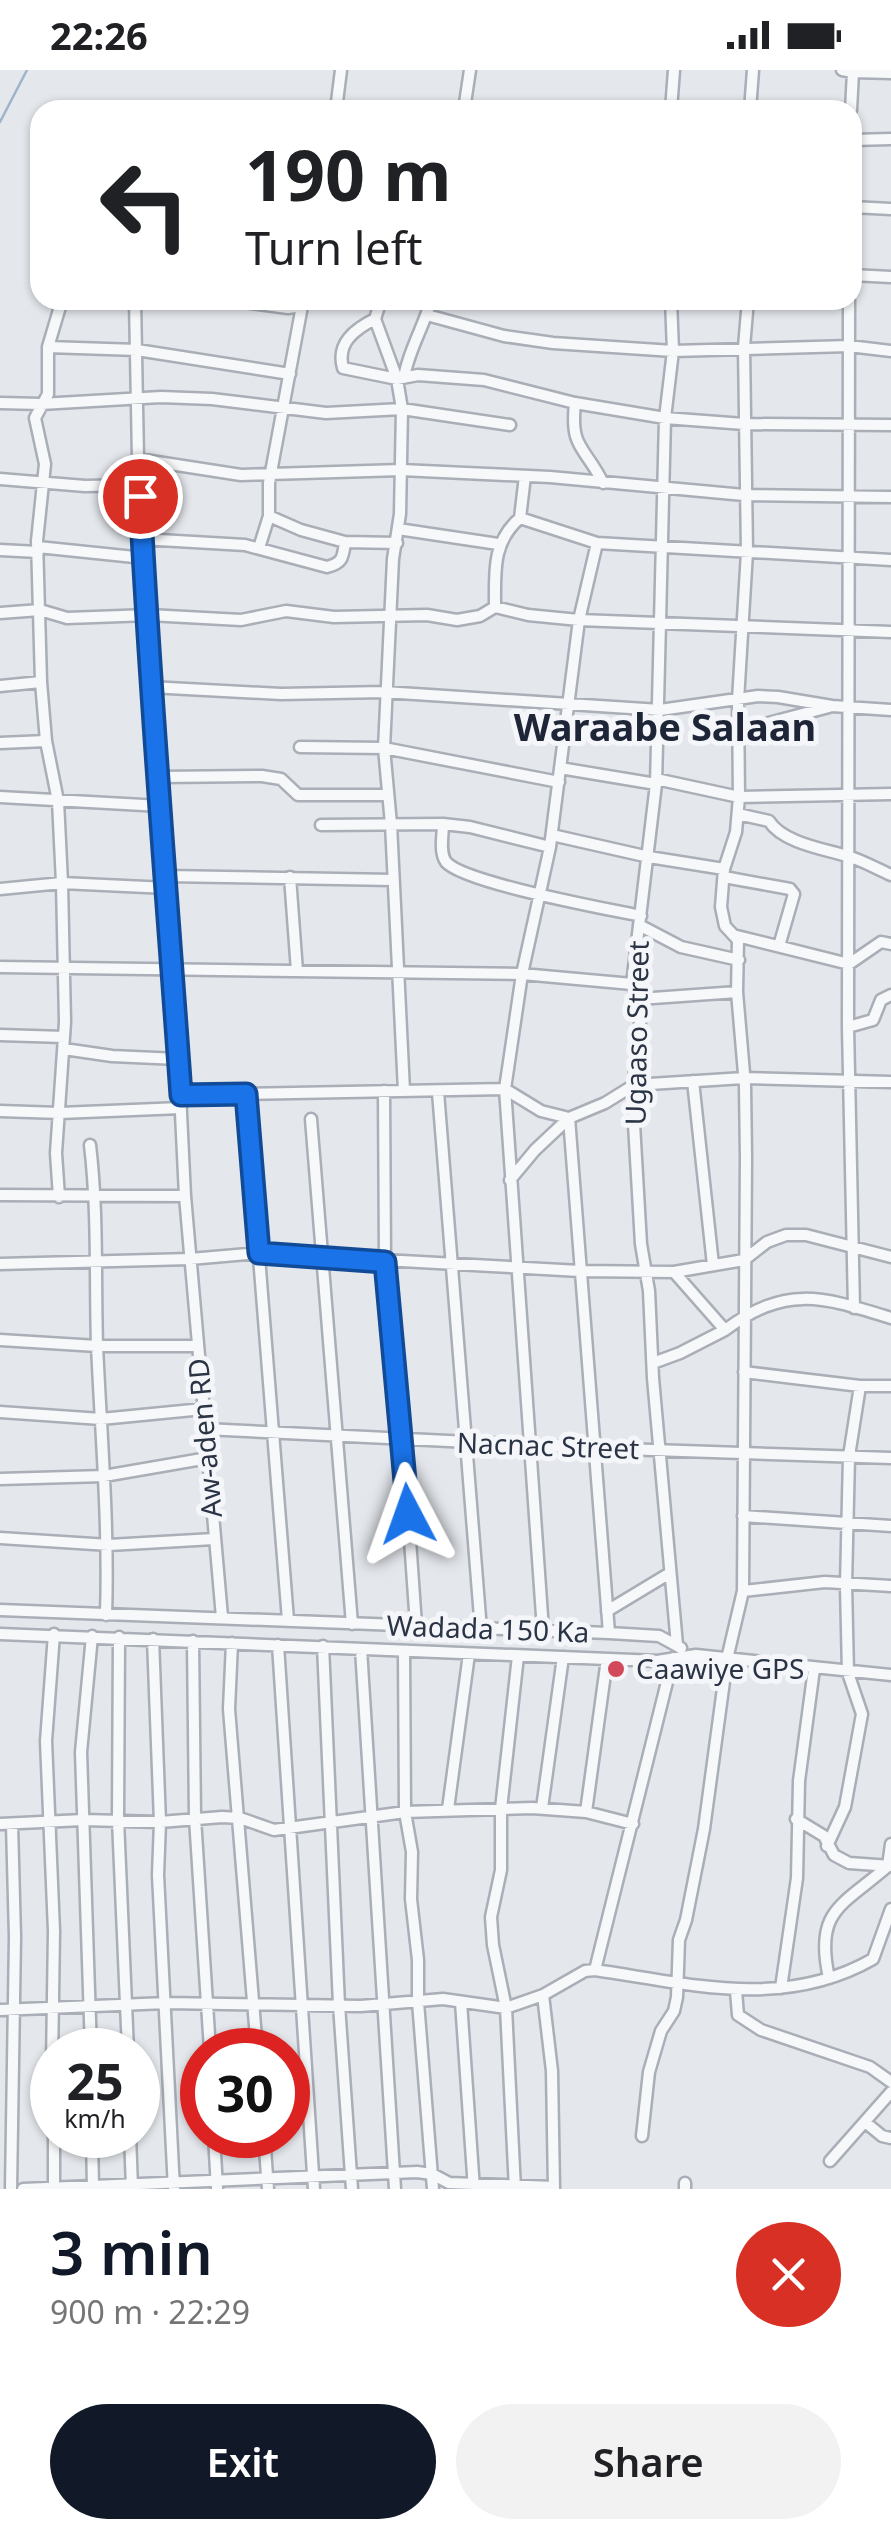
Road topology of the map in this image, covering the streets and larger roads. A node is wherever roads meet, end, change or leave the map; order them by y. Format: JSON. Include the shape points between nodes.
{"nodes":[{"id":1,"x":341,"y":70,"type":"edge"},
{"id":2,"x":470,"y":70,"type":"edge"},
{"id":3,"x":674,"y":70,"type":"edge"},
{"id":4,"x":753,"y":70,"type":"edge"},
{"id":5,"x":848,"y":71,"type":"edge"},
{"id":6,"x":891,"y":73,"type":"edge"},
{"id":7,"x":337,"y":100,"type":"edge"},
{"id":8,"x":466,"y":100,"type":"edge"},
{"id":9,"x":672,"y":100,"type":"edge"},
{"id":10,"x":751,"y":100,"type":"edge"},
{"id":11,"x":850,"y":100,"type":"edge"},
{"id":12,"x":862,"y":140,"type":"edge"},
{"id":13,"x":891,"y":140,"type":"edge"},
{"id":14,"x":862,"y":208,"type":"edge"},
{"id":15,"x":891,"y":209,"type":"edge"},
{"id":16,"x":862,"y":275,"type":"edge"},
{"id":17,"x":891,"y":276,"type":"edge"},
{"id":18,"x":59,"y":310,"type":"edge"},
{"id":19,"x":135,"y":310,"type":"edge"},
{"id":20,"x":302,"y":310,"type":"edge"},
{"id":21,"x":378,"y":310,"type":"edge"},
{"id":22,"x":429,"y":310,"type":"edge"},
{"id":23,"x":671,"y":310,"type":"edge"},
{"id":24,"x":747,"y":310,"type":"edge"},
{"id":25,"x":849,"y":310,"type":"edge"},
{"id":26,"x":427,"y":315,"type":"junction"},
{"id":27,"x":375,"y":319,"type":"junction"},
{"id":28,"x":849,"y":346,"type":"junction"},
{"id":29,"x":48,"y":347,"type":"junction"},
{"id":30,"x":744,"y":347,"type":"junction"},
{"id":31,"x":137,"y":350,"type":"junction"},
{"id":32,"x":673,"y":351,"type":"junction"},
{"id":33,"x":891,"y":351,"type":"edge"},
{"id":34,"x":290,"y":374,"type":"junction"},
{"id":35,"x":400,"y":379,"type":"junction"},
{"id":36,"x":137,"y":399,"type":"junction"},
{"id":37,"x":575,"y":402,"type":"junction"},
{"id":38,"x":0,"y":404,"type":"edge"},
{"id":39,"x":41,"y":404,"type":"junction"},
{"id":40,"x":284,"y":408,"type":"junction"},
{"id":41,"x":402,"y":409,"type":"junction"},
{"id":42,"x":665,"y":418,"type":"junction"},
{"id":43,"x":744,"y":424,"type":"junction"},
{"id":44,"x":849,"y":424,"type":"junction"},
{"id":45,"x":510,"y":425,"type":"dead end"},
{"id":46,"x":891,"y":425,"type":"edge"},
{"id":47,"x":138,"y":459,"type":"junction"},
{"id":48,"x":401,"y":470,"type":"junction"},
{"id":49,"x":272,"y":474,"type":"junction"},
{"id":50,"x":525,"y":476,"type":"junction"},
{"id":51,"x":0,"y":478,"type":"edge"},
{"id":52,"x":44,"y":483,"type":"junction"},
{"id":53,"x":603,"y":483,"type":"junction"},
{"id":54,"x":140,"y":485,"type":"junction"},
{"id":55,"x":664,"y":490,"type":"junction"},
{"id":56,"x":849,"y":494,"type":"junction"},
{"id":57,"x":744,"y":495,"type":"junction"},
{"id":58,"x":891,"y":497,"type":"edge"},
{"id":59,"x":268,"y":516,"type":"junction"},
{"id":60,"x":520,"y":518,"type":"junction"},
{"id":61,"x":398,"y":529,"type":"junction"},
{"id":62,"x":142,"y":539,"type":"junction"},
{"id":63,"x":345,"y":542,"type":"junction"},
{"id":64,"x":397,"y":543,"type":"junction"},
{"id":65,"x":597,"y":543,"type":"junction"},
{"id":66,"x":498,"y":544,"type":"junction"},
{"id":67,"x":258,"y":548,"type":"junction"},
{"id":68,"x":662,"y":548,"type":"junction"},
{"id":69,"x":38,"y":549,"type":"junction"},
{"id":70,"x":0,"y":550,"type":"edge"},
{"id":71,"x":748,"y":552,"type":"junction"},
{"id":72,"x":144,"y":558,"type":"junction"},
{"id":73,"x":849,"y":558,"type":"junction"},
{"id":74,"x":891,"y":560,"type":"edge"},
{"id":75,"x":495,"y":607,"type":"junction"},
{"id":76,"x":40,"y":610,"type":"junction"},
{"id":77,"x":0,"y":612,"type":"edge"},
{"id":78,"x":149,"y":614,"type":"junction"},
{"id":79,"x":390,"y":614,"type":"junction"},
{"id":80,"x":580,"y":620,"type":"junction"},
{"id":81,"x":661,"y":622,"type":"junction"},
{"id":82,"x":742,"y":625,"type":"junction"},
{"id":83,"x":849,"y":630,"type":"junction"},
{"id":84,"x":891,"y":632,"type":"edge"},
{"id":85,"x":41,"y":682,"type":"junction"},
{"id":86,"x":0,"y":686,"type":"edge"},
{"id":87,"x":150,"y":687,"type":"junction"},
{"id":88,"x":384,"y":692,"type":"junction"},
{"id":89,"x":738,"y":700,"type":"junction"},
{"id":90,"x":567,"y":706,"type":"junction"},
{"id":91,"x":832,"y":706,"type":"junction"},
{"id":92,"x":850,"y":708,"type":"junction"},
{"id":93,"x":660,"y":710,"type":"junction"},
{"id":94,"x":891,"y":710,"type":"edge"},
{"id":95,"x":738,"y":732,"type":"junction"},
{"id":96,"x":46,"y":741,"type":"junction"},
{"id":97,"x":0,"y":743,"type":"edge"},
{"id":98,"x":300,"y":748,"type":"dead end"},
{"id":99,"x":384,"y":748,"type":"junction"},
{"id":100,"x":560,"y":768,"type":"junction"},
{"id":101,"x":159,"y":777,"type":"junction"},
{"id":102,"x":559,"y":782,"type":"junction"},
{"id":103,"x":656,"y":782,"type":"junction"},
{"id":104,"x":850,"y":794,"type":"junction"},
{"id":105,"x":891,"y":794,"type":"edge"},
{"id":106,"x":388,"y":795,"type":"junction"},
{"id":107,"x":0,"y":796,"type":"edge"},
{"id":108,"x":739,"y":796,"type":"junction"},
{"id":109,"x":58,"y":802,"type":"junction"},
{"id":110,"x":161,"y":806,"type":"junction"},
{"id":111,"x":738,"y":814,"type":"junction"},
{"id":112,"x":321,"y":824,"type":"dead end"},
{"id":113,"x":391,"y":824,"type":"junction"},
{"id":114,"x":443,"y":824,"type":"junction"},
{"id":115,"x":551,"y":841,"type":"junction"},
{"id":116,"x":850,"y":856,"type":"junction"},
{"id":117,"x":649,"y":857,"type":"junction"},
{"id":118,"x":724,"y":873,"type":"junction"},
{"id":119,"x":891,"y":875,"type":"edge"},
{"id":120,"x":290,"y":877,"type":"junction"},
{"id":121,"x":393,"y":880,"type":"junction"},
{"id":122,"x":166,"y":882,"type":"junction"},
{"id":123,"x":62,"y":883,"type":"junction"},
{"id":124,"x":0,"y":889,"type":"edge"},
{"id":125,"x":541,"y":896,"type":"junction"},
{"id":126,"x":640,"y":920,"type":"junction"},
{"id":127,"x":737,"y":936,"type":"junction"},
{"id":128,"x":891,"y":944,"type":"edge"},
{"id":129,"x":779,"y":946,"type":"junction"},
{"id":130,"x":739,"y":960,"type":"junction"},
{"id":131,"x":850,"y":964,"type":"junction"},
{"id":132,"x":0,"y":967,"type":"edge"},
{"id":133,"x":174,"y":968,"type":"junction"},
{"id":134,"x":64,"y":970,"type":"junction"},
{"id":135,"x":297,"y":971,"type":"junction"},
{"id":136,"x":399,"y":972,"type":"junction"},
{"id":137,"x":522,"y":974,"type":"junction"},
{"id":138,"x":632,"y":984,"type":"junction"},
{"id":139,"x":737,"y":992,"type":"junction"},
{"id":140,"x":891,"y":995,"type":"edge"},
{"id":141,"x":639,"y":999,"type":"junction"},
{"id":142,"x":848,"y":1027,"type":"junction"},
{"id":143,"x":0,"y":1035,"type":"edge"},
{"id":144,"x":64,"y":1043,"type":"junction"},
{"id":145,"x":178,"y":1058,"type":"junction"},
{"id":146,"x":744,"y":1078,"type":"junction"},
{"id":147,"x":693,"y":1080,"type":"junction"},
{"id":148,"x":850,"y":1082,"type":"junction"},
{"id":149,"x":891,"y":1082,"type":"edge"},
{"id":150,"x":634,"y":1085,"type":"junction"},
{"id":151,"x":505,"y":1090,"type":"junction"},
{"id":152,"x":384,"y":1091,"type":"junction"},
{"id":153,"x":404,"y":1091,"type":"junction"},
{"id":154,"x":438,"y":1092,"type":"junction"},
{"id":155,"x":246,"y":1094,"type":"junction"},
{"id":156,"x":181,"y":1095,"type":"junction"},
{"id":157,"x":182,"y":1108,"type":"junction"},
{"id":158,"x":0,"y":1112,"type":"edge"},
{"id":159,"x":60,"y":1113,"type":"junction"},
{"id":160,"x":569,"y":1118,"type":"junction"},
{"id":161,"x":312,"y":1119,"type":"dead end"},
{"id":162,"x":90,"y":1145,"type":"dead end"},
{"id":163,"x":510,"y":1180,"type":"junction"},
{"id":164,"x":0,"y":1195,"type":"edge"},
{"id":165,"x":185,"y":1196,"type":"junction"},
{"id":166,"x":59,"y":1197,"type":"junction"},
{"id":167,"x":96,"y":1198,"type":"junction"},
{"id":168,"x":854,"y":1248,"type":"junction"},
{"id":169,"x":259,"y":1253,"type":"junction"},
{"id":170,"x":891,"y":1257,"type":"edge"},
{"id":171,"x":323,"y":1258,"type":"junction"},
{"id":172,"x":190,"y":1259,"type":"junction"},
{"id":173,"x":744,"y":1260,"type":"junction"},
{"id":174,"x":95,"y":1262,"type":"junction"},
{"id":175,"x":385,"y":1262,"type":"junction"},
{"id":176,"x":0,"y":1264,"type":"edge"},
{"id":177,"x":450,"y":1264,"type":"junction"},
{"id":178,"x":713,"y":1264,"type":"junction"},
{"id":179,"x":515,"y":1266,"type":"junction"},
{"id":180,"x":580,"y":1270,"type":"junction"},
{"id":181,"x":645,"y":1271,"type":"junction"},
{"id":182,"x":674,"y":1272,"type":"junction"},
{"id":183,"x":854,"y":1308,"type":"junction"},
{"id":184,"x":744,"y":1315,"type":"junction"},
{"id":185,"x":891,"y":1318,"type":"edge"},
{"id":186,"x":725,"y":1330,"type":"junction"},
{"id":187,"x":0,"y":1340,"type":"edge"},
{"id":188,"x":98,"y":1346,"type":"junction"},
{"id":189,"x":197,"y":1346,"type":"junction"},
{"id":190,"x":653,"y":1363,"type":"junction"},
{"id":191,"x":744,"y":1372,"type":"junction"},
{"id":192,"x":860,"y":1386,"type":"junction"},
{"id":193,"x":891,"y":1386,"type":"edge"},
{"id":194,"x":203,"y":1409,"type":"junction"},
{"id":195,"x":0,"y":1412,"type":"edge"},
{"id":196,"x":101,"y":1419,"type":"junction"},
{"id":197,"x":206,"y":1429,"type":"junction"},
{"id":198,"x":273,"y":1432,"type":"junction"},
{"id":199,"x":338,"y":1436,"type":"junction"},
{"id":200,"x":404,"y":1440,"type":"junction"},
{"id":201,"x":466,"y":1442,"type":"junction"},
{"id":202,"x":529,"y":1446,"type":"junction"},
{"id":203,"x":593,"y":1448,"type":"junction"},
{"id":204,"x":659,"y":1450,"type":"junction"},
{"id":205,"x":742,"y":1453,"type":"junction"},
{"id":206,"x":848,"y":1456,"type":"junction"},
{"id":207,"x":208,"y":1458,"type":"junction"},
{"id":208,"x":891,"y":1458,"type":"edge"},
{"id":209,"x":104,"y":1476,"type":"junction"},
{"id":210,"x":0,"y":1479,"type":"edge"},
{"id":211,"x":743,"y":1516,"type":"junction"},
{"id":212,"x":848,"y":1523,"type":"junction"},
{"id":213,"x":891,"y":1526,"type":"edge"},
{"id":214,"x":0,"y":1538,"type":"edge"},
{"id":215,"x":214,"y":1539,"type":"junction"},
{"id":216,"x":108,"y":1545,"type":"junction"},
{"id":217,"x":670,"y":1574,"type":"junction"},
{"id":218,"x":846,"y":1585,"type":"junction"},
{"id":219,"x":891,"y":1586,"type":"edge"},
{"id":220,"x":744,"y":1591,"type":"junction"},
{"id":221,"x":0,"y":1610,"type":"edge"},
{"id":222,"x":607,"y":1611,"type":"junction"},
{"id":223,"x":106,"y":1615,"type":"junction"},
{"id":224,"x":222,"y":1617,"type":"junction"},
{"id":225,"x":288,"y":1620,"type":"junction"},
{"id":226,"x":352,"y":1624,"type":"junction"},
{"id":227,"x":416,"y":1625,"type":"junction"},
{"id":228,"x":481,"y":1630,"type":"junction"},
{"id":229,"x":543,"y":1630,"type":"junction"},
{"id":230,"x":0,"y":1634,"type":"edge"},
{"id":231,"x":54,"y":1634,"type":"junction"},
{"id":232,"x":609,"y":1634,"type":"junction"},
{"id":233,"x":92,"y":1636,"type":"junction"},
{"id":234,"x":119,"y":1637,"type":"junction"},
{"id":235,"x":153,"y":1639,"type":"junction"},
{"id":236,"x":193,"y":1642,"type":"junction"},
{"id":237,"x":232,"y":1643,"type":"junction"},
{"id":238,"x":278,"y":1644,"type":"junction"},
{"id":239,"x":677,"y":1645,"type":"junction"},
{"id":240,"x":323,"y":1646,"type":"junction"},
{"id":241,"x":361,"y":1649,"type":"junction"},
{"id":242,"x":404,"y":1651,"type":"junction"},
{"id":243,"x":469,"y":1654,"type":"junction"},
{"id":244,"x":696,"y":1654,"type":"junction"},
{"id":245,"x":518,"y":1656,"type":"junction"},
{"id":246,"x":564,"y":1658,"type":"junction"},
{"id":247,"x":673,"y":1658,"type":"junction"},
{"id":248,"x":727,"y":1658,"type":"junction"},
{"id":249,"x":608,"y":1659,"type":"junction"},
{"id":250,"x":814,"y":1669,"type":"junction"},
{"id":251,"x":848,"y":1673,"type":"junction"},
{"id":252,"x":891,"y":1676,"type":"edge"},
{"id":253,"x":542,"y":1808,"type":"junction"},
{"id":254,"x":448,"y":1809,"type":"junction"},
{"id":255,"x":500,"y":1809,"type":"junction"},
{"id":256,"x":405,"y":1812,"type":"junction"},
{"id":257,"x":586,"y":1812,"type":"junction"},
{"id":258,"x":371,"y":1816,"type":"junction"},
{"id":259,"x":195,"y":1818,"type":"junction"},
{"id":260,"x":240,"y":1818,"type":"junction"},
{"id":261,"x":796,"y":1819,"type":"junction"},
{"id":262,"x":83,"y":1820,"type":"junction"},
{"id":263,"x":118,"y":1820,"type":"junction"},
{"id":264,"x":49,"y":1822,"type":"junction"},
{"id":265,"x":160,"y":1822,"type":"junction"},
{"id":266,"x":6,"y":1824,"type":"edge"},
{"id":267,"x":333,"y":1824,"type":"junction"},
{"id":268,"x":633,"y":1824,"type":"junction"},
{"id":269,"x":292,"y":1828,"type":"junction"},
{"id":270,"x":891,"y":1844,"type":"edge"},
{"id":271,"x":827,"y":1846,"type":"junction"},
{"id":272,"x":889,"y":1866,"type":"edge"},
{"id":273,"x":891,"y":1909,"type":"edge"},
{"id":274,"x":595,"y":1970,"type":"junction"},
{"id":275,"x":829,"y":1978,"type":"junction"},
{"id":276,"x":677,"y":1982,"type":"junction"},
{"id":277,"x":781,"y":1988,"type":"junction"},
{"id":278,"x":736,"y":1991,"type":"junction"},
{"id":279,"x":543,"y":1996,"type":"junction"},
{"id":280,"x":166,"y":2002,"type":"junction"},
{"id":281,"x":418,"y":2002,"type":"junction"},
{"id":282,"x":460,"y":2002,"type":"junction"},
{"id":283,"x":126,"y":2004,"type":"junction"},
{"id":284,"x":208,"y":2004,"type":"junction"},
{"id":285,"x":254,"y":2004,"type":"junction"},
{"id":286,"x":300,"y":2004,"type":"junction"},
{"id":287,"x":385,"y":2004,"type":"junction"},
{"id":288,"x":340,"y":2005,"type":"junction"},
{"id":289,"x":90,"y":2006,"type":"junction"},
{"id":290,"x":52,"y":2007,"type":"junction"},
{"id":291,"x":506,"y":2008,"type":"junction"},
{"id":292,"x":15,"y":2009,"type":"junction"},
{"id":293,"x":0,"y":2010,"type":"edge"},
{"id":294,"x":52,"y":2028,"type":"edge"},
{"id":295,"x":90,"y":2028,"type":"edge"},
{"id":296,"x":127,"y":2028,"type":"edge"},
{"id":297,"x":209,"y":2028,"type":"edge"},
{"id":298,"x":256,"y":2028,"type":"edge"},
{"id":299,"x":891,"y":2082,"type":"edge"},
{"id":300,"x":891,"y":2092,"type":"edge"},
{"id":301,"x":865,"y":2122,"type":"junction"},
{"id":302,"x":642,"y":2136,"type":"dead end"},
{"id":303,"x":891,"y":2138,"type":"edge"},
{"id":304,"x":54,"y":2158,"type":"edge"},
{"id":305,"x":92,"y":2158,"type":"edge"},
{"id":306,"x":131,"y":2158,"type":"edge"},
{"id":307,"x":215,"y":2158,"type":"edge"},
{"id":308,"x":266,"y":2158,"type":"edge"},
{"id":309,"x":830,"y":2161,"type":"dead end"},
{"id":310,"x":394,"y":2172,"type":"junction"},
{"id":311,"x":432,"y":2174,"type":"junction"},
{"id":312,"x":352,"y":2175,"type":"junction"},
{"id":313,"x":313,"y":2183,"type":"edge"},
{"id":314,"x":216,"y":2184,"type":"edge"},
{"id":315,"x":174,"y":2185,"type":"edge"},
{"id":316,"x":268,"y":2185,"type":"edge"},
{"id":317,"x":92,"y":2186,"type":"edge"},
{"id":318,"x":132,"y":2186,"type":"edge"},
{"id":319,"x":474,"y":2186,"type":"edge"},
{"id":320,"x":54,"y":2187,"type":"edge"},
{"id":321,"x":515,"y":2187,"type":"edge"},
{"id":322,"x":554,"y":2188,"type":"edge"},
{"id":323,"x":12,"y":2189,"type":"edge"},
{"id":324,"x":23,"y":2189,"type":"edge"},
{"id":325,"x":352,"y":2189,"type":"edge"},
{"id":326,"x":396,"y":2189,"type":"edge"},
{"id":327,"x":434,"y":2189,"type":"edge"}],
"edges":[{"from":1,"to":7,"type":"street"},
{"from":2,"to":8,"type":"street"},
{"from":3,"to":9,"type":"street"},
{"from":4,"to":10,"type":"street"},
{"from":5,"to":6,"type":"street"},
{"from":5,"to":11,"type":"street"},
{"from":12,"to":13,"type":"street"},
{"from":14,"to":15,"type":"street"},
{"from":16,"to":17,"type":"street"},
{"from":18,"to":29,"type":"street"},
{"from":19,"to":31,"type":"street","name":"Aw-aden RD"},
{"from":20,"to":34,"type":"street"},
{"from":21,"to":27,"type":"street"},
{"from":22,"to":26,"type":"street"},
{"from":23,"to":32,"type":"street","name":"Ugaaso Street"},
{"from":24,"to":30,"type":"street"},
{"from":25,"to":28,"type":"street"},
{"from":26,"to":32,"type":"street","via":[[528,340]]},
{"from":26,"to":35,"type":"street"},
{"from":27,"to":35,"type":"street"},
{"from":27,"to":35,"type":"street","via":[[350,335],[343,368]]},
{"from":28,"to":30,"type":"street"},
{"from":28,"to":33,"type":"street"},
{"from":28,"to":44,"type":"street"},
{"from":29,"to":31,"type":"street"},
{"from":29,"to":39,"type":"street","via":[[48,394]]},
{"from":30,"to":32,"type":"street"},
{"from":30,"to":43,"type":"street"},
{"from":31,"to":34,"type":"street"},
{"from":31,"to":36,"type":"street","name":"Aw-aden RD"},
{"from":32,"to":42,"type":"street","name":"Ugaaso Street"},
{"from":34,"to":40,"type":"street"},
{"from":35,"to":37,"type":"street","via":[[484,380]]},
{"from":35,"to":41,"type":"street"},
{"from":36,"to":39,"type":"street"},
{"from":36,"to":40,"type":"street"},
{"from":36,"to":47,"type":"street","name":"Aw-aden RD"},
{"from":37,"to":42,"type":"street"},
{"from":37,"to":53,"type":"street","via":[[575,440]]},
{"from":38,"to":39,"type":"street"},
{"from":39,"to":52,"type":"street","via":[[34,418]]},
{"from":40,"to":41,"type":"street"},
{"from":40,"to":49,"type":"street"},
{"from":41,"to":45,"type":"street"},
{"from":41,"to":48,"type":"street"},
{"from":42,"to":43,"type":"street"},
{"from":42,"to":55,"type":"street","name":"Ugaaso Street"},
{"from":43,"to":44,"type":"street"},
{"from":43,"to":57,"type":"street"},
{"from":44,"to":46,"type":"street"},
{"from":44,"to":56,"type":"street"},
{"from":47,"to":49,"type":"street"},
{"from":47,"to":54,"type":"street","name":"Aw-aden RD"},
{"from":48,"to":49,"type":"street"},
{"from":48,"to":50,"type":"street"},
{"from":48,"to":61,"type":"street"},
{"from":49,"to":59,"type":"street"},
{"from":50,"to":53,"type":"street"},
{"from":50,"to":60,"type":"street"},
{"from":51,"to":52,"type":"street"},
{"from":52,"to":54,"type":"street"},
{"from":52,"to":69,"type":"street"},
{"from":53,"to":55,"type":"street"},
{"from":54,"to":62,"type":"street","name":"Aw-aden RD"},
{"from":55,"to":57,"type":"street"},
{"from":55,"to":68,"type":"street","name":"Ugaaso Street"},
{"from":56,"to":57,"type":"street"},
{"from":56,"to":58,"type":"street"},
{"from":56,"to":73,"type":"street"},
{"from":57,"to":71,"type":"street"},
{"from":59,"to":63,"type":"street"},
{"from":59,"to":67,"type":"street"},
{"from":60,"to":65,"type":"street"},
{"from":60,"to":66,"type":"street"},
{"from":61,"to":64,"type":"street"},
{"from":61,"to":66,"type":"street"},
{"from":62,"to":67,"type":"street"},
{"from":62,"to":72,"type":"street","name":"Aw-aden RD"},
{"from":63,"to":64,"type":"street"},
{"from":63,"to":67,"type":"street","via":[[343,558],[327,566]]},
{"from":64,"to":79,"type":"street"},
{"from":65,"to":68,"type":"street"},
{"from":65,"to":80,"type":"street"},
{"from":66,"to":75,"type":"street"},
{"from":68,"to":71,"type":"street"},
{"from":68,"to":81,"type":"street","name":"Ugaaso Street"},
{"from":69,"to":70,"type":"street"},
{"from":69,"to":72,"type":"street"},
{"from":69,"to":76,"type":"street"},
{"from":71,"to":73,"type":"street"},
{"from":71,"to":82,"type":"street"},
{"from":72,"to":78,"type":"street","name":"Aw-aden RD"},
{"from":73,"to":74,"type":"street"},
{"from":73,"to":83,"type":"street"},
{"from":75,"to":79,"type":"street","via":[[457,620]]},
{"from":75,"to":80,"type":"street"},
{"from":76,"to":77,"type":"street"},
{"from":76,"to":78,"type":"street","via":[[66,618]]},
{"from":76,"to":85,"type":"street"},
{"from":78,"to":79,"type":"street","via":[[241,620],[286,610],[334,617]]},
{"from":78,"to":87,"type":"street","name":"Aw-aden RD"},
{"from":79,"to":88,"type":"street"},
{"from":80,"to":81,"type":"street"},
{"from":80,"to":90,"type":"street"},
{"from":81,"to":82,"type":"street"},
{"from":81,"to":93,"type":"street","name":"Ugaaso Street"},
{"from":82,"to":83,"type":"street"},
{"from":82,"to":89,"type":"street"},
{"from":83,"to":84,"type":"street"},
{"from":83,"to":92,"type":"street"},
{"from":85,"to":86,"type":"street"},
{"from":85,"to":96,"type":"street"},
{"from":87,"to":88,"type":"street"},
{"from":87,"to":101,"type":"street","name":"Aw-aden RD"},
{"from":88,"to":90,"type":"street"},
{"from":88,"to":99,"type":"street"},
{"from":89,"to":91,"type":"street","via":[[778,697]]},
{"from":89,"to":93,"type":"street"},
{"from":89,"to":95,"type":"street"},
{"from":90,"to":93,"type":"street"},
{"from":90,"to":100,"type":"street"},
{"from":91,"to":92,"type":"street"},
{"from":91,"to":95,"type":"street"},
{"from":92,"to":94,"type":"street"},
{"from":92,"to":104,"type":"street"},
{"from":93,"to":103,"type":"street","name":"Ugaaso Street"},
{"from":95,"to":108,"type":"street"},
{"from":96,"to":97,"type":"street"},
{"from":96,"to":109,"type":"street"},
{"from":98,"to":99,"type":"street"},
{"from":99,"to":102,"type":"street"},
{"from":99,"to":106,"type":"street"},
{"from":100,"to":102,"type":"street"},
{"from":100,"to":103,"type":"street"},
{"from":101,"to":106,"type":"street","via":[[262,776],[281,779],[298,795]]},
{"from":101,"to":110,"type":"street","name":"Aw-aden RD"},
{"from":102,"to":115,"type":"street"},
{"from":103,"to":108,"type":"street"},
{"from":103,"to":117,"type":"street","name":"Ugaaso Street"},
{"from":104,"to":105,"type":"street"},
{"from":104,"to":108,"type":"street"},
{"from":104,"to":116,"type":"street"},
{"from":106,"to":113,"type":"street"},
{"from":107,"to":109,"type":"street"},
{"from":108,"to":111,"type":"street"},
{"from":109,"to":110,"type":"street"},
{"from":109,"to":123,"type":"street"},
{"from":110,"to":122,"type":"street","name":"Aw-aden RD"},
{"from":111,"to":116,"type":"street"},
{"from":111,"to":118,"type":"street"},
{"from":112,"to":113,"type":"street"},
{"from":113,"to":114,"type":"street"},
{"from":113,"to":121,"type":"street"},
{"from":114,"to":115,"type":"street"},
{"from":114,"to":125,"type":"street","via":[[442,852],[458,871]]},
{"from":115,"to":117,"type":"street"},
{"from":115,"to":125,"type":"street"},
{"from":116,"to":119,"type":"street"},
{"from":116,"to":131,"type":"street"},
{"from":117,"to":118,"type":"street"},
{"from":117,"to":126,"type":"street","name":"Ugaaso Street"},
{"from":118,"to":127,"type":"street","via":[[722,917]]},
{"from":118,"to":129,"type":"street","via":[[794,894]]},
{"from":120,"to":121,"type":"street"},
{"from":120,"to":122,"type":"street"},
{"from":120,"to":135,"type":"street"},
{"from":121,"to":136,"type":"street"},
{"from":122,"to":123,"type":"street"},
{"from":122,"to":133,"type":"street","name":"Aw-aden RD"},
{"from":123,"to":124,"type":"street"},
{"from":123,"to":134,"type":"street"},
{"from":125,"to":126,"type":"street"},
{"from":125,"to":137,"type":"street"},
{"from":126,"to":130,"type":"street","via":[[682,947]]},
{"from":126,"to":138,"type":"street","name":"Ugaaso Street"},
{"from":127,"to":129,"type":"street"},
{"from":127,"to":130,"type":"street"},
{"from":128,"to":131,"type":"street","via":[[880,942]]},
{"from":129,"to":131,"type":"street"},
{"from":130,"to":139,"type":"street"},
{"from":131,"to":142,"type":"street"},
{"from":132,"to":134,"type":"street"},
{"from":133,"to":134,"type":"street"},
{"from":133,"to":135,"type":"street"},
{"from":133,"to":145,"type":"street","name":"Aw-aden RD"},
{"from":134,"to":144,"type":"street"},
{"from":135,"to":136,"type":"street"},
{"from":136,"to":137,"type":"street"},
{"from":136,"to":153,"type":"street"},
{"from":137,"to":138,"type":"street"},
{"from":137,"to":151,"type":"street"},
{"from":138,"to":141,"type":"street","name":"Ugaaso Street"},
{"from":139,"to":141,"type":"street"},
{"from":139,"to":146,"type":"street"},
{"from":140,"to":142,"type":"street","via":[[881,1000],[873,1020]]},
{"from":141,"to":150,"type":"street","name":"Ugaaso Street"},
{"from":142,"to":148,"type":"street"},
{"from":143,"to":144,"type":"street"},
{"from":144,"to":145,"type":"street","via":[[112,1056]]},
{"from":144,"to":159,"type":"street"},
{"from":145,"to":156,"type":"street","name":"Aw-aden RD"},
{"from":146,"to":147,"type":"street"},
{"from":146,"to":148,"type":"street"},
{"from":146,"to":173,"type":"street"},
{"from":147,"to":150,"type":"street"},
{"from":147,"to":178,"type":"street"},
{"from":148,"to":149,"type":"street"},
{"from":148,"to":168,"type":"street"},
{"from":150,"to":160,"type":"street"},
{"from":150,"to":181,"type":"street","name":"Ugaaso Street"},
{"from":151,"to":154,"type":"street"},
{"from":151,"to":160,"type":"street"},
{"from":151,"to":163,"type":"street"},
{"from":152,"to":153,"type":"street"},
{"from":152,"to":155,"type":"street"},
{"from":152,"to":175,"type":"street"},
{"from":153,"to":154,"type":"street"},
{"from":154,"to":177,"type":"street"},
{"from":155,"to":156,"type":"street"},
{"from":155,"to":169,"type":"street"},
{"from":156,"to":157,"type":"street","name":"Aw-aden RD"},
{"from":157,"to":159,"type":"street"},
{"from":157,"to":165,"type":"street","name":"Aw-aden RD"},
{"from":158,"to":159,"type":"street"},
{"from":159,"to":166,"type":"street"},
{"from":160,"to":163,"type":"street"},
{"from":160,"to":180,"type":"street"},
{"from":161,"to":171,"type":"street"},
{"from":162,"to":167,"type":"street"},
{"from":163,"to":179,"type":"street"},
{"from":164,"to":166,"type":"street"},
{"from":165,"to":167,"type":"street"},
{"from":165,"to":172,"type":"street","name":"Aw-aden RD"},
{"from":166,"to":167,"type":"street"},
{"from":167,"to":174,"type":"street"},
{"from":168,"to":170,"type":"street"},
{"from":168,"to":173,"type":"street","via":[[786,1235]]},
{"from":168,"to":183,"type":"street"},
{"from":169,"to":171,"type":"street"},
{"from":169,"to":172,"type":"street"},
{"from":169,"to":198,"type":"street"},
{"from":171,"to":175,"type":"street"},
{"from":171,"to":199,"type":"street"},
{"from":172,"to":174,"type":"street"},
{"from":172,"to":189,"type":"street","name":"Aw-aden RD"},
{"from":173,"to":178,"type":"street"},
{"from":173,"to":184,"type":"street"},
{"from":174,"to":176,"type":"street"},
{"from":174,"to":188,"type":"street"},
{"from":175,"to":177,"type":"street"},
{"from":175,"to":200,"type":"street"},
{"from":177,"to":179,"type":"street"},
{"from":177,"to":201,"type":"street"},
{"from":178,"to":182,"type":"street"},
{"from":179,"to":180,"type":"street"},
{"from":179,"to":202,"type":"street"},
{"from":180,"to":181,"type":"street"},
{"from":180,"to":203,"type":"street"},
{"from":181,"to":182,"type":"street"},
{"from":181,"to":190,"type":"street","name":"Ugaaso Street"},
{"from":182,"to":186,"type":"street"},
{"from":183,"to":184,"type":"street","via":[[799,1297]]},
{"from":183,"to":185,"type":"street"},
{"from":184,"to":186,"type":"street"},
{"from":184,"to":191,"type":"street"},
{"from":186,"to":190,"type":"street"},
{"from":187,"to":188,"type":"street"},
{"from":188,"to":189,"type":"street"},
{"from":188,"to":196,"type":"street"},
{"from":189,"to":194,"type":"street","name":"Aw-aden RD"},
{"from":190,"to":204,"type":"street","name":"Ugaaso Street"},
{"from":191,"to":192,"type":"street"},
{"from":191,"to":205,"type":"street"},
{"from":192,"to":193,"type":"street"},
{"from":192,"to":206,"type":"street"},
{"from":194,"to":196,"type":"street"},
{"from":194,"to":197,"type":"street","name":"Aw-aden RD"},
{"from":195,"to":196,"type":"street"},
{"from":196,"to":209,"type":"street"},
{"from":197,"to":198,"type":"street","name":"Nacnac Street"},
{"from":197,"to":207,"type":"street","name":"Aw-aden RD"},
{"from":198,"to":199,"type":"street","name":"Nacnac Street"},
{"from":198,"to":225,"type":"street"},
{"from":199,"to":200,"type":"street","name":"Nacnac Street"},
{"from":199,"to":226,"type":"street"},
{"from":200,"to":201,"type":"street","name":"Nacnac Street"},
{"from":200,"to":227,"type":"street"},
{"from":201,"to":202,"type":"street","name":"Nacnac Street"},
{"from":201,"to":228,"type":"street"},
{"from":202,"to":203,"type":"street","name":"Nacnac Street"},
{"from":202,"to":229,"type":"street"},
{"from":203,"to":204,"type":"street","name":"Nacnac Street"},
{"from":203,"to":222,"type":"street"},
{"from":204,"to":205,"type":"street","name":"Nacnac Street"},
{"from":204,"to":217,"type":"street","name":"Ugaaso Street"},
{"from":205,"to":206,"type":"street","name":"Nacnac Street"},
{"from":205,"to":211,"type":"street"},
{"from":206,"to":208,"type":"street","name":"Nacnac Street"},
{"from":206,"to":212,"type":"street"},
{"from":207,"to":209,"type":"street"},
{"from":207,"to":215,"type":"street","name":"Aw-aden RD"},
{"from":209,"to":210,"type":"street"},
{"from":209,"to":216,"type":"street"},
{"from":211,"to":212,"type":"street"},
{"from":211,"to":220,"type":"street"},
{"from":212,"to":213,"type":"street"},
{"from":212,"to":218,"type":"street"},
{"from":214,"to":216,"type":"street"},
{"from":215,"to":216,"type":"street"},
{"from":215,"to":224,"type":"street","name":"Aw-aden RD"},
{"from":216,"to":223,"type":"street"},
{"from":217,"to":222,"type":"street"},
{"from":217,"to":239,"type":"street","name":"Ugaaso Street"},
{"from":218,"to":219,"type":"street"},
{"from":218,"to":220,"type":"street"},
{"from":218,"to":251,"type":"street"},
{"from":220,"to":248,"type":"street"},
{"from":221,"to":223,"type":"street","name":"Wadada 150 Ka"},
{"from":222,"to":232,"type":"street"},
{"from":223,"to":224,"type":"street","name":"Wadada 150 Ka"},
{"from":224,"to":225,"type":"street","name":"Wadada 150 Ka"},
{"from":225,"to":226,"type":"street","name":"Wadada 150 Ka"},
{"from":226,"to":227,"type":"street","name":"Wadada 150 Ka"},
{"from":227,"to":228,"type":"street","name":"Wadada 150 Ka"},
{"from":228,"to":229,"type":"street","name":"Wadada 150 Ka"},
{"from":229,"to":232,"type":"street","name":"Wadada 150 Ka"},
{"from":230,"to":231,"type":"street","name":"Wadada 150 Ka"},
{"from":231,"to":233,"type":"street","name":"Wadada 150 Ka"},
{"from":231,"to":264,"type":"street","via":[[46,1741]]},
{"from":232,"to":239,"type":"street","name":"Wadada 150 Ka","via":[[659,1636]]},
{"from":233,"to":234,"type":"street","name":"Wadada 150 Ka"},
{"from":233,"to":262,"type":"street","via":[[80,1752]]},
{"from":234,"to":235,"type":"street","name":"Wadada 150 Ka"},
{"from":234,"to":263,"type":"street"},
{"from":235,"to":236,"type":"street","name":"Wadada 150 Ka"},
{"from":235,"to":265,"type":"street"},
{"from":236,"to":237,"type":"street","name":"Wadada 150 Ka"},
{"from":236,"to":259,"type":"street"},
{"from":237,"to":238,"type":"street","name":"Wadada 150 Ka"},
{"from":237,"to":260,"type":"street","via":[[229,1709]]},
{"from":238,"to":240,"type":"street","name":"Wadada 150 Ka"},
{"from":238,"to":269,"type":"street"},
{"from":239,"to":244,"type":"street","name":"Wadada 150 Ka"},
{"from":240,"to":241,"type":"street","name":"Wadada 150 Ka"},
{"from":240,"to":267,"type":"street"},
{"from":241,"to":242,"type":"street","name":"Wadada 150 Ka"},
{"from":241,"to":258,"type":"street"},
{"from":242,"to":243,"type":"street","name":"Wadada 150 Ka"},
{"from":242,"to":256,"type":"street"},
{"from":243,"to":245,"type":"street","name":"Wadada 150 Ka"},
{"from":243,"to":254,"type":"street"},
{"from":244,"to":247,"type":"street","name":"Wadada 150 Ka"},
{"from":244,"to":248,"type":"street"},
{"from":245,"to":246,"type":"street","name":"Wadada 150 Ka"},
{"from":245,"to":255,"type":"street"},
{"from":246,"to":249,"type":"street","name":"Wadada 150 Ka"},
{"from":246,"to":253,"type":"street"},
{"from":247,"to":249,"type":"street","name":"Wadada 150 Ka"},
{"from":247,"to":268,"type":"street"},
{"from":248,"to":250,"type":"street"},
{"from":248,"to":276,"type":"street"},
{"from":249,"to":257,"type":"street"},
{"from":250,"to":251,"type":"street"},
{"from":250,"to":261,"type":"street"},
{"from":251,"to":252,"type":"street"},
{"from":251,"to":271,"type":"street","via":[[862,1714],[845,1807]]},
{"from":253,"to":255,"type":"street"},
{"from":253,"to":257,"type":"street"},
{"from":254,"to":255,"type":"street"},
{"from":254,"to":256,"type":"street"},
{"from":255,"to":291,"type":"street","via":[[501,1870],[490,1917]]},
{"from":256,"to":258,"type":"street"},
{"from":256,"to":281,"type":"street"},
{"from":257,"to":268,"type":"street"},
{"from":258,"to":267,"type":"street"},
{"from":258,"to":287,"type":"street"},
{"from":259,"to":260,"type":"street"},
{"from":259,"to":265,"type":"street"},
{"from":259,"to":284,"type":"street"},
{"from":260,"to":269,"type":"street","via":[[274,1830]]},
{"from":260,"to":285,"type":"street"},
{"from":261,"to":271,"type":"street","via":[[824,1836]]},
{"from":261,"to":277,"type":"street","via":[[797,1878]]},
{"from":262,"to":263,"type":"street"},
{"from":262,"to":264,"type":"street"},
{"from":262,"to":289,"type":"street"},
{"from":263,"to":265,"type":"street"},
{"from":263,"to":283,"type":"street"},
{"from":264,"to":266,"type":"street"},
{"from":264,"to":290,"type":"street"},
{"from":265,"to":280,"type":"street"},
{"from":266,"to":292,"type":"street"},
{"from":267,"to":269,"type":"street"},
{"from":267,"to":288,"type":"street"},
{"from":268,"to":274,"type":"street"},
{"from":269,"to":286,"type":"street"},
{"from":270,"to":272,"type":"street"},
{"from":271,"to":272,"type":"street","via":[[849,1863]]},
{"from":272,"to":275,"type":"street","via":[[829,1920]]},
{"from":273,"to":275,"type":"street","via":[[873,1959]]},
{"from":274,"to":276,"type":"street"},
{"from":274,"to":279,"type":"street"},
{"from":275,"to":277,"type":"street"},
{"from":276,"to":278,"type":"street"},
{"from":276,"to":302,"type":"street","via":[[674,2011],[649,2072]]},
{"from":277,"to":278,"type":"street"},
{"from":278,"to":299,"type":"street","via":[[738,2014],[761,2030],[850,2059]]},
{"from":279,"to":291,"type":"street"},
{"from":279,"to":322,"type":"street"},
{"from":280,"to":283,"type":"street"},
{"from":280,"to":284,"type":"street"},
{"from":280,"to":315,"type":"street"},
{"from":281,"to":282,"type":"street"},
{"from":281,"to":287,"type":"street"},
{"from":281,"to":311,"type":"street"},
{"from":282,"to":291,"type":"street"},
{"from":282,"to":319,"type":"street"},
{"from":283,"to":289,"type":"street"},
{"from":283,"to":296,"type":"street"},
{"from":284,"to":285,"type":"street"},
{"from":284,"to":297,"type":"street"},
{"from":285,"to":286,"type":"street"},
{"from":285,"to":298,"type":"street"},
{"from":286,"to":288,"type":"street"},
{"from":286,"to":313,"type":"street"},
{"from":287,"to":288,"type":"street"},
{"from":287,"to":310,"type":"street"},
{"from":288,"to":312,"type":"street"},
{"from":289,"to":290,"type":"street"},
{"from":289,"to":295,"type":"street"},
{"from":290,"to":292,"type":"street"},
{"from":290,"to":294,"type":"street"},
{"from":291,"to":321,"type":"street"},
{"from":292,"to":293,"type":"street"},
{"from":292,"to":323,"type":"street"},
{"from":300,"to":301,"type":"street"},
{"from":301,"to":303,"type":"street"},
{"from":301,"to":309,"type":"street"},
{"from":304,"to":320,"type":"street"},
{"from":305,"to":317,"type":"street"},
{"from":306,"to":318,"type":"street"},
{"from":307,"to":314,"type":"street"},
{"from":308,"to":316,"type":"street"},
{"from":310,"to":311,"type":"street"},
{"from":310,"to":312,"type":"street"},
{"from":310,"to":326,"type":"street"},
{"from":311,"to":319,"type":"street"},
{"from":311,"to":327,"type":"street"},
{"from":312,"to":313,"type":"street"},
{"from":312,"to":325,"type":"street"},
{"from":313,"to":316,"type":"street"},
{"from":314,"to":315,"type":"street"},
{"from":314,"to":316,"type":"street"},
{"from":315,"to":318,"type":"street"},
{"from":317,"to":318,"type":"street"},
{"from":317,"to":320,"type":"street"},
{"from":319,"to":321,"type":"street"},
{"from":320,"to":324,"type":"street"},
{"from":321,"to":322,"type":"street"}]}
